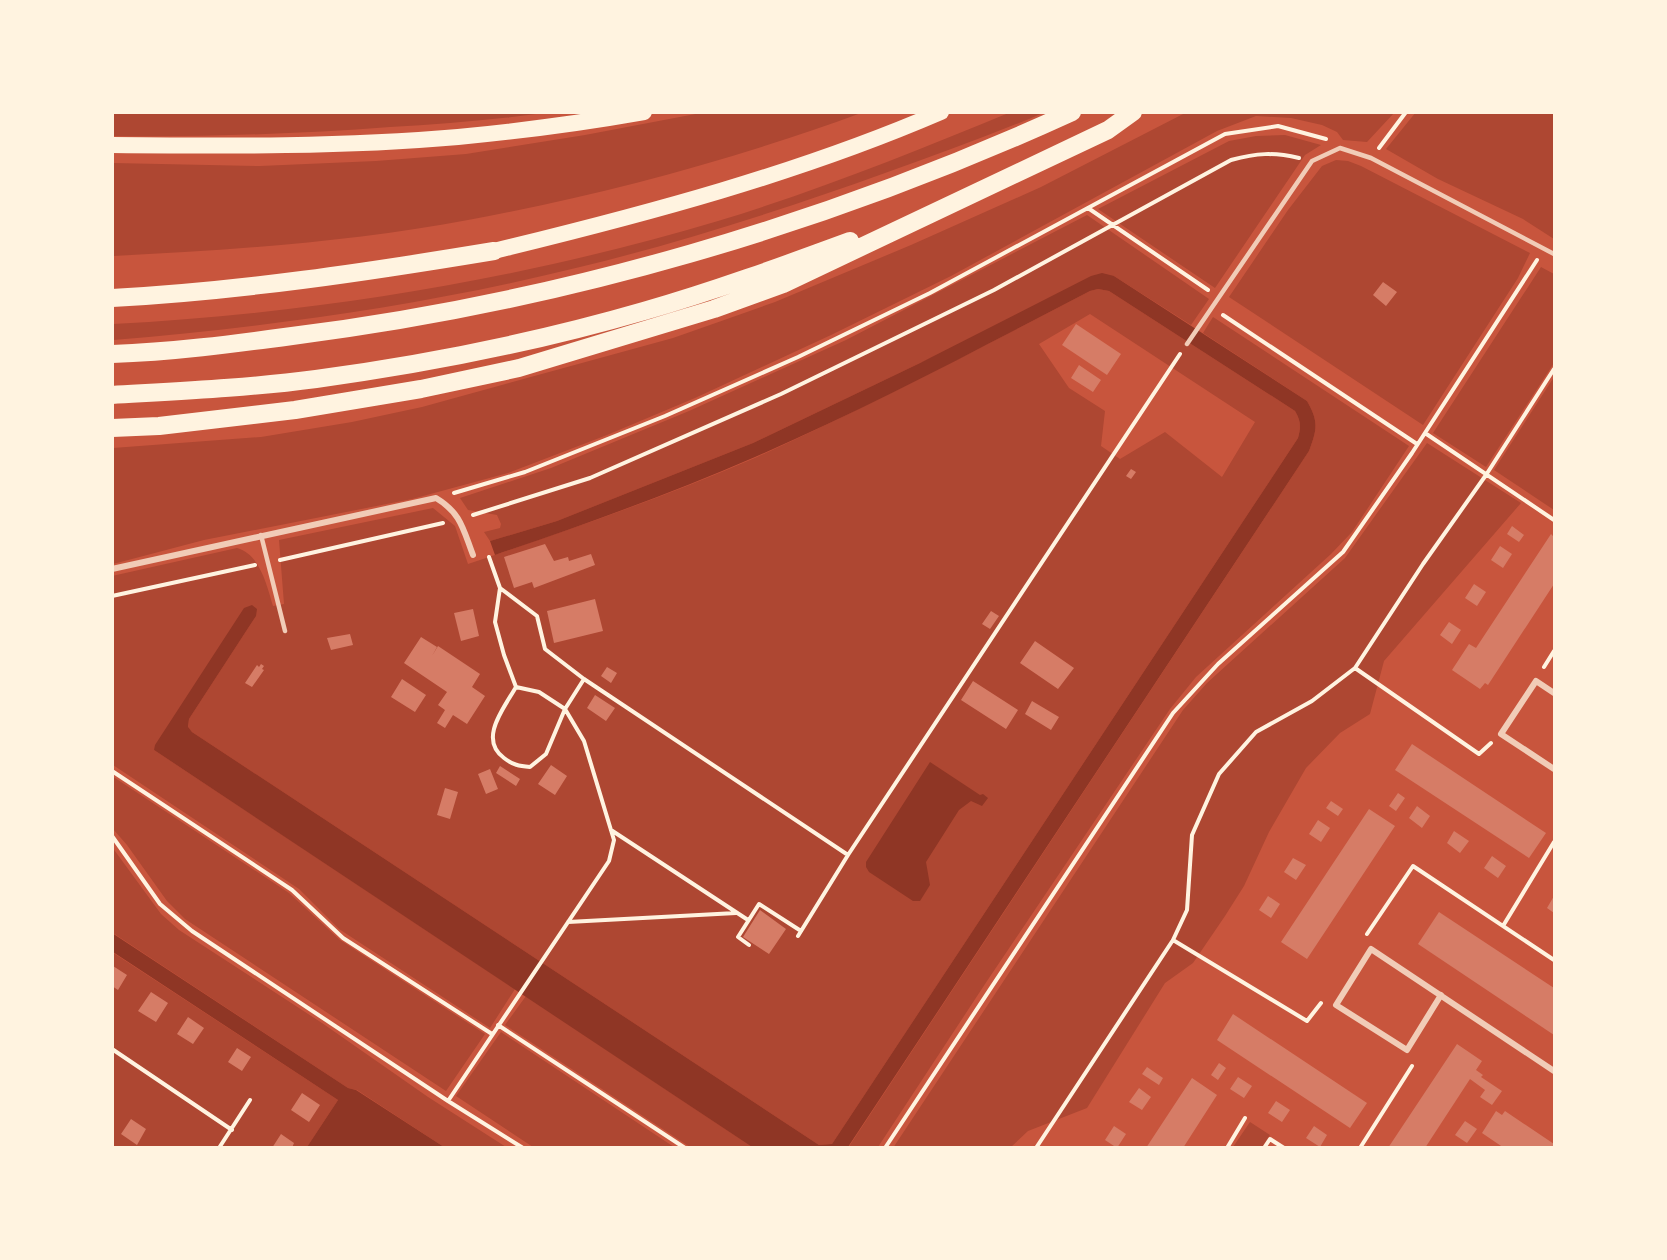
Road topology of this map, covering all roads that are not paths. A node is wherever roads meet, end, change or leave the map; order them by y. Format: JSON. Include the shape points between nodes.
{"nodes":[{"id":1,"x":644,"y":112,"type":"edge"},
{"id":2,"x":941,"y":112,"type":"edge"},
{"id":3,"x":1072,"y":112,"type":"edge"},
{"id":4,"x":1133,"y":112,"type":"edge"},
{"id":5,"x":112,"y":146,"type":"edge"},
{"id":6,"x":960,"y":200,"type":"junction"},
{"id":7,"x":494,"y":251,"type":"joint"},
{"id":8,"x":1554,"y":254,"type":"edge"},
{"id":9,"x":112,"y":298,"type":"edge"},
{"id":10,"x":1187,"y":344,"type":"road end"},
{"id":11,"x":112,"y":354,"type":"edge"},
{"id":12,"x":112,"y":395,"type":"edge"},
{"id":13,"x":112,"y":428,"type":"edge"},
{"id":14,"x":261,"y":535,"type":"junction"},
{"id":15,"x":473,"y":555,"type":"dead end"},
{"id":16,"x":112,"y":568,"type":"edge"},
{"id":17,"x":285,"y":632,"type":"dead end"},
{"id":18,"x":1554,"y":693,"type":"edge"},
{"id":19,"x":1554,"y":770,"type":"edge"},
{"id":20,"x":1441,"y":995,"type":"junction"},
{"id":21,"x":1554,"y":1071,"type":"edge"}],
"edges":[{"from":1,"to":5,"type":"highway","via":[[458,137],[271,145]]},
{"from":2,"to":7,"type":"highway","via":[[838,153],[694,199]]},
{"from":3,"to":11,"type":"highway","via":[[892,188],[763,233],[531,295],[358,327],[240,343]]},
{"from":4,"to":6,"type":"highway","via":[[1108,130]]},
{"from":6,"to":12,"type":"highway","via":[[777,268],[655,308],[514,344],[317,379]]},
{"from":6,"to":13,"type":"highway","via":[[783,284],[519,368],[295,410]]},
{"from":7,"to":9,"type":"highway","via":[[267,286]]},
{"from":8,"to":10,"type":"lane","via":[[1371,158],[1340,148],[1312,160]]},
{"from":14,"to":15,"type":"street","via":[[436,498],[450,506],[460,520]]},
{"from":14,"to":16,"type":"street"},
{"from":14,"to":17,"type":"lane"},
{"from":18,"to":19,"type":"street","via":[[1536,681],[1501,734]]},
{"from":20,"to":20,"type":"street","via":[[1407,1050],[1336,1005],[1371,949]]},
{"from":20,"to":21,"type":"street"}]}
